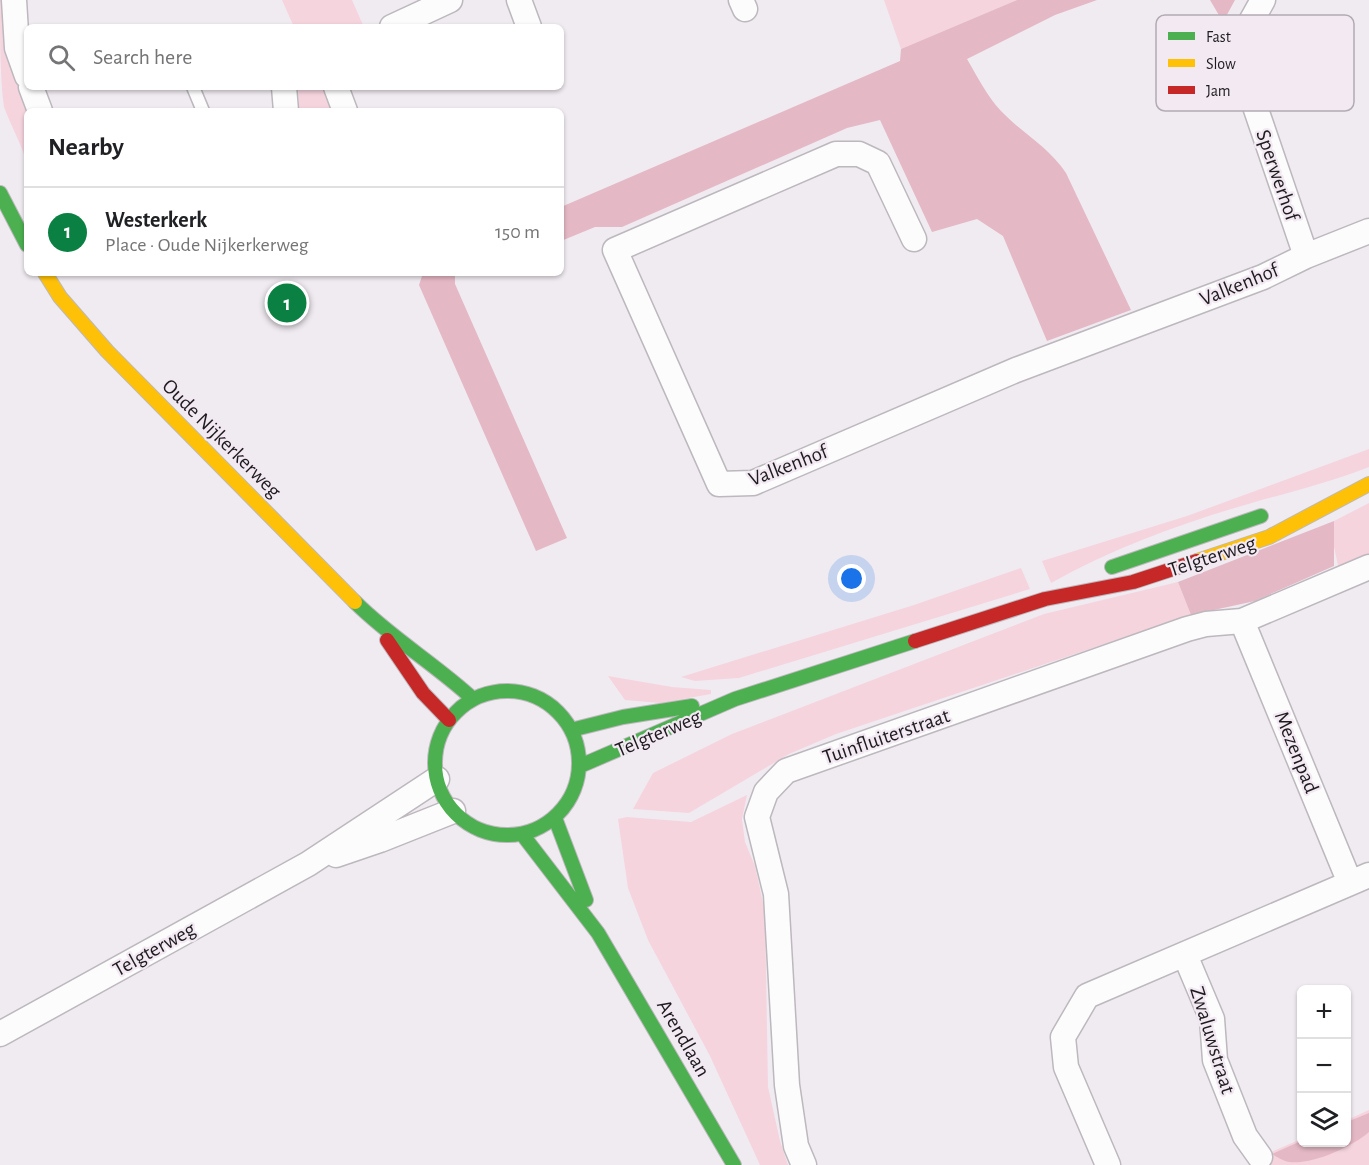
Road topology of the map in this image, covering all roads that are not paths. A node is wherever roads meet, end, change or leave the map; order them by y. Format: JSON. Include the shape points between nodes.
{"nodes":[{"id":1,"x":14,"y":0,"type":"edge"},
{"id":2,"x":450,"y":0,"type":"edge"},
{"id":3,"x":519,"y":0,"type":"edge"},
{"id":4,"x":1263,"y":0,"type":"edge"},
{"id":5,"x":1255,"y":15,"type":"edge"},
{"id":6,"x":398,"y":24,"type":"edge"},
{"id":7,"x":528,"y":24,"type":"edge"},
{"id":8,"x":24,"y":68,"type":"edge"},
{"id":9,"x":32,"y":90,"type":"edge"},
{"id":10,"x":194,"y":90,"type":"edge"},
{"id":11,"x":284,"y":90,"type":"edge"},
{"id":12,"x":337,"y":90,"type":"edge"},
{"id":13,"x":39,"y":108,"type":"edge"},
{"id":14,"x":202,"y":108,"type":"edge"},
{"id":15,"x":286,"y":108,"type":"edge"},
{"id":16,"x":344,"y":108,"type":"edge"},
{"id":17,"x":1256,"y":111,"type":"edge"},
{"id":18,"x":0,"y":193,"type":"edge"},
{"id":19,"x":1369,"y":231,"type":"edge"},
{"id":20,"x":24,"y":239,"type":"edge"},
{"id":21,"x":914,"y":239,"type":"dead end"},
{"id":22,"x":1306,"y":256,"type":"junction"},
{"id":23,"x":47,"y":276,"type":"edge"},
{"id":24,"x":1369,"y":483,"type":"edge"},
{"id":25,"x":1306,"y":502,"type":"dead end"},
{"id":26,"x":1275,"y":511,"type":"dead end"},
{"id":27,"x":1369,"y":567,"type":"edge"},
{"id":28,"x":1045,"y":599,"type":"junction"},
{"id":29,"x":1242,"y":621,"type":"junction"},
{"id":30,"x":378,"y":625,"type":"junction"},
{"id":31,"x":473,"y":699,"type":"junction"},
{"id":32,"x":735,"y":699,"type":"junction"},
{"id":33,"x":449,"y":720,"type":"junction"},
{"id":34,"x":571,"y":730,"type":"junction"},
{"id":35,"x":580,"y":766,"type":"junction"},
{"id":36,"x":437,"y":779,"type":"junction"},
{"id":37,"x":453,"y":811,"type":"junction"},
{"id":38,"x":555,"y":818,"type":"junction"},
{"id":39,"x":522,"y":834,"type":"junction"},
{"id":40,"x":308,"y":864,"type":"junction"},
{"id":41,"x":1360,"y":879,"type":"edge"},
{"id":42,"x":598,"y":933,"type":"junction"},
{"id":43,"x":1185,"y":954,"type":"junction"},
{"id":44,"x":0,"y":1034,"type":"edge"},
{"id":45,"x":1260,"y":1157,"type":"dead end"},
{"id":46,"x":734,"y":1165,"type":"edge"},
{"id":47,"x":804,"y":1165,"type":"edge"},
{"id":48,"x":1108,"y":1165,"type":"edge"}],
"edges":[{"from":1,"to":8,"type":"street","via":[[16,48]]},
{"from":2,"to":6,"type":"street"},
{"from":3,"to":7,"type":"street"},
{"from":4,"to":5,"type":"street","name":"Sperwerhof"},
{"from":9,"to":13,"type":"street"},
{"from":10,"to":14,"type":"lane"},
{"from":11,"to":15,"type":"street"},
{"from":12,"to":16,"type":"street"},
{"from":17,"to":22,"type":"street","name":"Sperwerhof"},
{"from":18,"to":20,"type":"street"},
{"from":19,"to":22,"type":"street","name":"Valkenhof"},
{"from":21,"to":22,"type":"street","name":"Valkenhof","via":[[878,163],[859,154],[836,154],[615,250],[719,484],[753,483],[1016,370],[1263,277]]},
{"from":23,"to":30,"type":"street","name":"Oude Nijkerkerweg","via":[[107,351]]},
{"from":24,"to":25,"type":"street","name":"Telgterweg"},
{"from":24,"to":28,"type":"street","name":"Telgterweg","via":[[1269,537],[1133,582]]},
{"from":26,"to":28,"type":"street","name":"Telgterweg","via":[[1161,548]]},
{"from":27,"to":29,"type":"street","name":"Tuinfluiterstraat"},
{"from":28,"to":32,"type":"street","name":"Telgterweg"},
{"from":29,"to":41,"type":"street","name":"Mezenpad"},
{"from":29,"to":47,"type":"street","name":"Tuinfluiterstraat","via":[[1187,629],[786,771],[766,792],[757,817],[776,894],[787,1085],[796,1146]]},
{"from":30,"to":31,"type":"street","name":"Oude Nijkerkerweg"},
{"from":30,"to":33,"type":"street","name":"Oude Nijkerkerweg","via":[[399,661]]},
{"from":31,"to":33,"type":"street"},
{"from":31,"to":34,"type":"street","via":[[493,692],[528,694],[558,711]]},
{"from":32,"to":34,"type":"street","name":"Telgterweg","via":[[623,717]]},
{"from":32,"to":35,"type":"street","name":"Telgterweg"},
{"from":33,"to":36,"type":"street","via":[[436,752]]},
{"from":34,"to":35,"type":"street"},
{"from":35,"to":38,"type":"street","via":[[574,792]]},
{"from":36,"to":37,"type":"street"},
{"from":36,"to":40,"type":"street","name":"Telgterweg"},
{"from":37,"to":39,"type":"street","via":[[487,833]]},
{"from":37,"to":40,"type":"street","name":"Telgterweg"},
{"from":38,"to":39,"type":"street"},
{"from":38,"to":42,"type":"street","name":"Arendlaan"},
{"from":39,"to":42,"type":"street","name":"Arendlaan"},
{"from":40,"to":44,"type":"street","name":"Telgterweg"},
{"from":41,"to":43,"type":"street"},
{"from":42,"to":46,"type":"street","name":"Arendlaan"},
{"from":43,"to":45,"type":"street","name":"Zwaluwstraat","via":[[1212,1019],[1215,1060],[1245,1136]]},
{"from":43,"to":48,"type":"street","via":[[1087,996],[1063,1037],[1066,1067]]}]}
